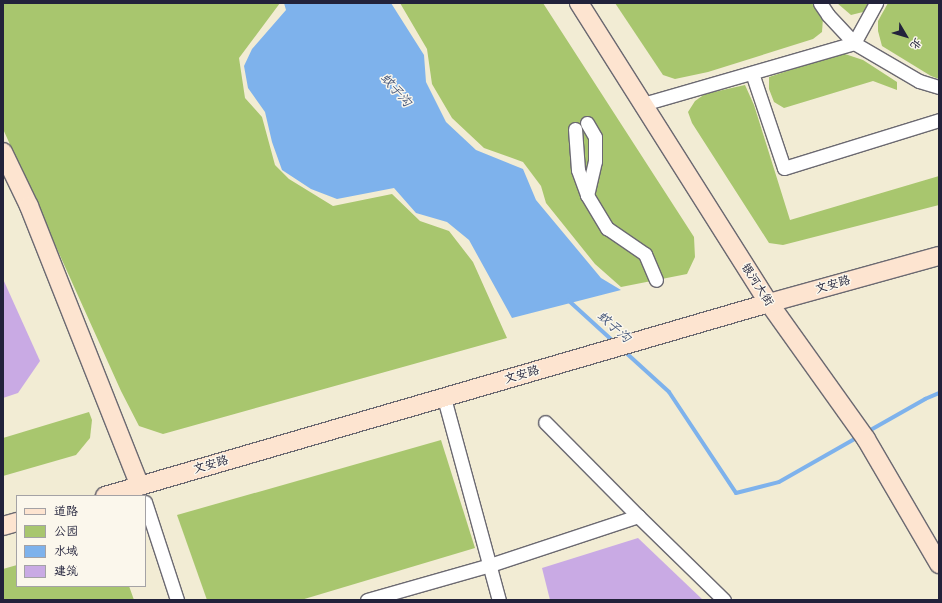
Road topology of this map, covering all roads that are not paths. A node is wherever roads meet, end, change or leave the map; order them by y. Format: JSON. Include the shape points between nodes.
{"nodes":[{"id":1,"x":579,"y":3,"type":"edge"},
{"id":2,"x":820,"y":3,"type":"edge"},
{"id":3,"x":876,"y":3,"type":"edge"},
{"id":4,"x":854,"y":43,"type":"junction"},
{"id":5,"x":752,"y":72,"type":"junction"},
{"id":6,"x":939,"y":87,"type":"edge"},
{"id":7,"x":643,"y":104,"type":"junction"},
{"id":8,"x":939,"y":120,"type":"edge"},
{"id":9,"x":587,"y":123,"type":"dead end"},
{"id":10,"x":575,"y":129,"type":"dead end"},
{"id":11,"x":3,"y":152,"type":"edge"},
{"id":12,"x":587,"y":195,"type":"junction"},
{"id":13,"x":939,"y":256,"type":"edge"},
{"id":14,"x":656,"y":280,"type":"dead end"},
{"id":15,"x":769,"y":303,"type":"junction"},
{"id":16,"x":444,"y":398,"type":"junction"},
{"id":17,"x":545,"y":422,"type":"dead end"},
{"id":18,"x":143,"y":495,"type":"edge"},
{"id":19,"x":146,"y":504,"type":"edge"},
{"id":20,"x":638,"y":516,"type":"junction"},
{"id":21,"x":16,"y":522,"type":"edge"},
{"id":22,"x":3,"y":526,"type":"edge"},
{"id":23,"x":939,"y":564,"type":"edge"},
{"id":24,"x":490,"y":565,"type":"junction"},
{"id":25,"x":177,"y":600,"type":"edge"},
{"id":26,"x":367,"y":600,"type":"edge"},
{"id":27,"x":499,"y":600,"type":"edge"},
{"id":28,"x":724,"y":600,"type":"edge"}],
"edges":[{"from":1,"to":7,"type":"main road","name":"银河大街"},
{"from":2,"to":4,"type":"street"},
{"from":3,"to":4,"type":"street"},
{"from":4,"to":5,"type":"street"},
{"from":4,"to":6,"type":"street","via":[[919,81]]},
{"from":5,"to":7,"type":"street"},
{"from":5,"to":8,"type":"street","via":[[784,168]]},
{"from":7,"to":15,"type":"main road","name":"银河大街"},
{"from":9,"to":12,"type":"street","via":[[594,137],[595,161]]},
{"from":10,"to":12,"type":"street","via":[[578,170]]},
{"from":11,"to":18,"type":"main road","via":[[28,206]]},
{"from":12,"to":14,"type":"street","via":[[607,228],[646,254]]},
{"from":13,"to":15,"type":"main road","name":"文安路"},
{"from":15,"to":16,"type":"main road","name":"文安路"},
{"from":15,"to":23,"type":"main road","name":"银河大街","via":[[863,434]]},
{"from":16,"to":18,"type":"main road","name":"文安路"},
{"from":16,"to":24,"type":"street"},
{"from":17,"to":20,"type":"street"},
{"from":19,"to":25,"type":"street"},
{"from":20,"to":24,"type":"street"},
{"from":20,"to":28,"type":"street"},
{"from":21,"to":22,"type":"main road"},
{"from":24,"to":26,"type":"street"},
{"from":24,"to":27,"type":"street"}]}
